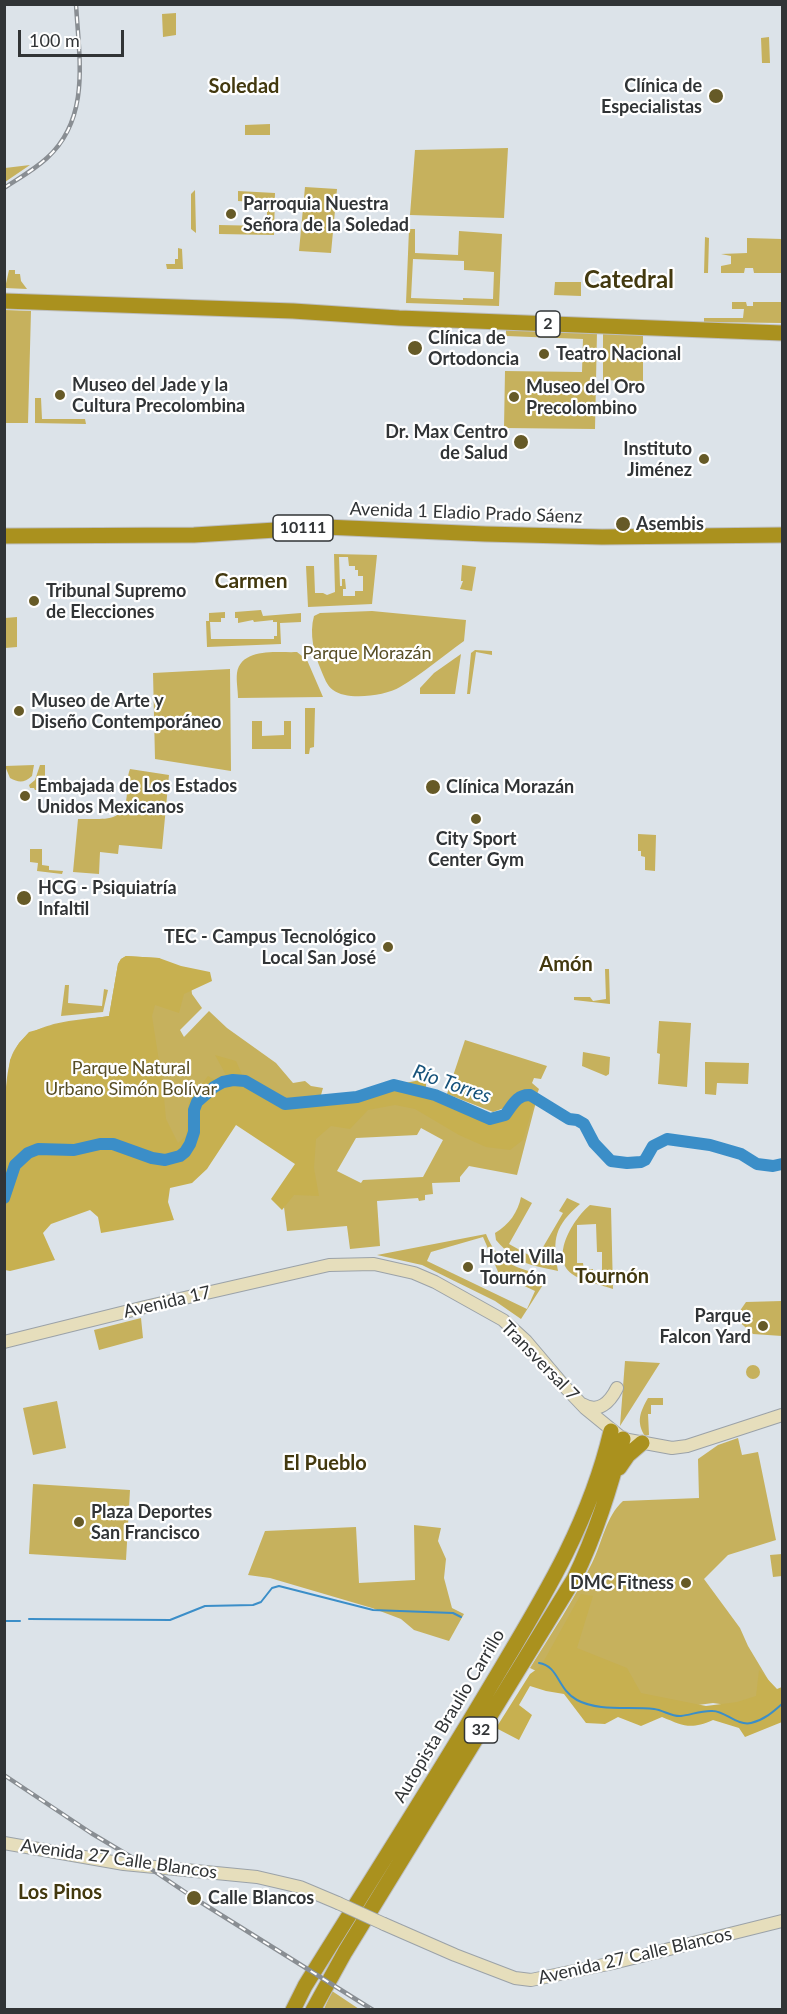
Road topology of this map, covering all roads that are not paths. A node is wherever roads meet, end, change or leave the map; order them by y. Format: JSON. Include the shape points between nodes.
{"nodes":[{"id":1,"x":4,"y":301,"type":"edge"},
{"id":2,"x":783,"y":333,"type":"edge"},
{"id":3,"x":783,"y":535,"type":"edge"},
{"id":4,"x":4,"y":536,"type":"edge"},
{"id":5,"x":329,"y":1265,"type":"joint"},
{"id":6,"x":4,"y":1342,"type":"edge"},
{"id":7,"x":617,"y":1388,"type":"dead end"},
{"id":8,"x":581,"y":1404,"type":"junction"},
{"id":9,"x":783,"y":1415,"type":"edge"},
{"id":10,"x":617,"y":1435,"type":"junction"},
{"id":11,"x":642,"y":1443,"type":"junction"},
{"id":12,"x":613,"y":1474,"type":"junction"},
{"id":13,"x":4,"y":1843,"type":"edge"},
{"id":14,"x":783,"y":1921,"type":"edge"},
{"id":15,"x":291,"y":2010,"type":"edge"},
{"id":16,"x":313,"y":2010,"type":"edge"}],
"edges":[{"from":1,"to":2,"type":"highway","number":"2"},
{"from":3,"to":4,"type":"highway","name":"Avenida 1 Eladio Prado Sáenz","number":"10111","via":[[590,537],[326,527],[194,535]]},
{"from":5,"to":6,"type":"main road","name":"Avenida 17"},
{"from":5,"to":8,"type":"main road","name":"Transversal 7","via":[[374,1264],[414,1273],[487,1309],[520,1335]]},
{"from":7,"to":8,"type":"main road","via":[[600,1407]]},
{"from":8,"to":10,"type":"main road","name":"Transversal 7"},
{"from":9,"to":11,"type":"main road","via":[[687,1446]]},
{"from":10,"to":11,"type":"main road"},
{"from":10,"to":12,"type":"highway","name":"Autopista Braulio Carrillo","number":"32"},
{"from":10,"to":15,"type":"highway","name":"Autopista Braulio Carrillo","number":"32","via":[[563,1562]]},
{"from":11,"to":12,"type":"highway"},
{"from":12,"to":16,"type":"highway","name":"Autopista Braulio Carrillo","number":"32","via":[[594,1535],[574,1579]]},
{"from":13,"to":14,"type":"main road","name":"Avenida 27 Calle Blancos","bridge":true,"via":[[124,1864],[274,1880],[300,1887],[455,1955],[515,1978],[531,1980],[613,1964]]}]}
